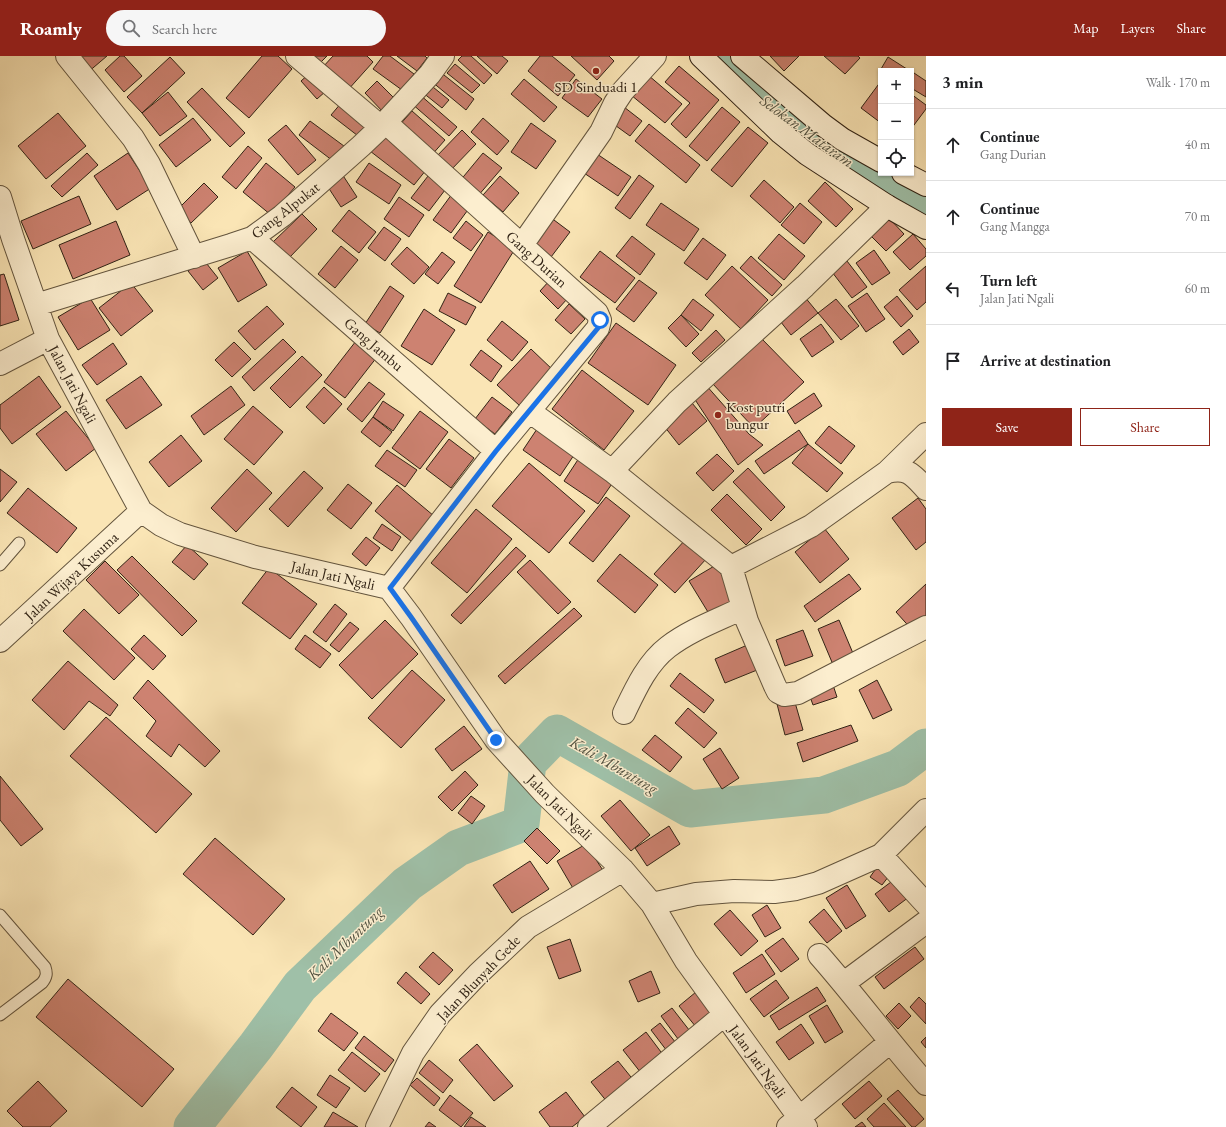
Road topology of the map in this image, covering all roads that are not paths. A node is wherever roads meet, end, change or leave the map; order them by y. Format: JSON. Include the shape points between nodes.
{"nodes":[{"id":1,"x":67,"y":56,"type":"edge"},
{"id":2,"x":297,"y":56,"type":"edge"},
{"id":3,"x":443,"y":56,"type":"edge"},
{"id":4,"x":655,"y":56,"type":"edge"},
{"id":5,"x":701,"y":56,"type":"edge"},
{"id":6,"x":744,"y":56,"type":"edge"},
{"id":7,"x":383,"y":124,"type":"junction"},
{"id":8,"x":878,"y":159,"type":"edge"},
{"id":9,"x":910,"y":176,"type":"edge"},
{"id":10,"x":926,"y":185,"type":"edge"},
{"id":11,"x":0,"y":197,"type":"edge"},
{"id":12,"x":887,"y":206,"type":"junction"},
{"id":13,"x":926,"y":228,"type":"edge"},
{"id":14,"x":252,"y":238,"type":"junction"},
{"id":15,"x":6,"y":242,"type":"edge"},
{"id":16,"x":522,"y":245,"type":"junction"},
{"id":17,"x":194,"y":257,"type":"junction"},
{"id":18,"x":36,"y":304,"type":"junction"},
{"id":19,"x":48,"y":339,"type":"junction"},
{"id":20,"x":0,"y":364,"type":"edge"},
{"id":21,"x":529,"y":411,"type":"junction"},
{"id":22,"x":926,"y":434,"type":"edge"},
{"id":23,"x":496,"y":451,"type":"junction"},
{"id":24,"x":612,"y":471,"type":"junction"},
{"id":25,"x":887,"y":472,"type":"junction"},
{"id":26,"x":926,"y":489,"type":"edge"},
{"id":27,"x":141,"y":511,"type":"junction"},
{"id":28,"x":18,"y":543,"type":"dead end"},
{"id":29,"x":0,"y":565,"type":"edge"},
{"id":30,"x":731,"y":568,"type":"junction"},
{"id":31,"x":390,"y":588,"type":"junction"},
{"id":32,"x":743,"y":608,"type":"junction"},
{"id":33,"x":926,"y":627,"type":"edge"},
{"id":34,"x":0,"y":641,"type":"edge"},
{"id":35,"x":624,"y":713,"type":"dead end"},
{"id":36,"x":926,"y":810,"type":"edge"},
{"id":37,"x":881,"y":855,"type":"junction"},
{"id":38,"x":623,"y":870,"type":"junction"},
{"id":39,"x":652,"y":904,"type":"junction"},
{"id":40,"x":926,"y":904,"type":"edge"},
{"id":41,"x":0,"y":915,"type":"edge"},
{"id":42,"x":926,"y":922,"type":"edge"},
{"id":43,"x":819,"y":955,"type":"dead end"},
{"id":44,"x":844,"y":984,"type":"junction"},
{"id":45,"x":0,"y":1015,"type":"edge"},
{"id":46,"x":724,"y":1015,"type":"junction"},
{"id":47,"x":890,"y":1042,"type":"junction"},
{"id":48,"x":926,"y":1084,"type":"edge"},
{"id":49,"x":798,"y":1124,"type":"edge"},
{"id":50,"x":377,"y":1127,"type":"edge"},
{"id":51,"x":589,"y":1127,"type":"edge"}],
"edges":[{"from":1,"to":17,"type":"street","via":[[150,164]]},
{"from":2,"to":7,"type":"street","name":"Gang Durian"},
{"from":3,"to":7,"type":"street","name":"Gang Alpukat","via":[[430,74]]},
{"from":4,"to":16,"type":"street","via":[[623,91],[601,132]]},
{"from":5,"to":12,"type":"street","via":[[786,138]]},
{"from":6,"to":8,"type":"street","via":[[823,125]]},
{"from":7,"to":14,"type":"street","name":"Gang Alpukat","via":[[282,216]]},
{"from":7,"to":16,"type":"street","name":"Gang Durian"},
{"from":9,"to":10,"type":"street"},
{"from":11,"to":15,"type":"street","name":"Jalan Jati Ngali"},
{"from":12,"to":13,"type":"street"},
{"from":12,"to":24,"type":"street","via":[[805,286],[677,402]]},
{"from":14,"to":17,"type":"street","name":"Gang Alpukat"},
{"from":14,"to":23,"type":"street","name":"Gang Jambu"},
{"from":15,"to":18,"type":"street","name":"Jalan Jati Ngali"},
{"from":16,"to":21,"type":"street","name":"Gang Durian","via":[[597,313],[600,320],[598,328]]},
{"from":17,"to":18,"type":"street","name":"Gang Alpukat"},
{"from":18,"to":19,"type":"street","name":"Jalan Jati Ngali"},
{"from":19,"to":20,"type":"street"},
{"from":19,"to":27,"type":"street","name":"Jalan Jati Ngali"},
{"from":21,"to":23,"type":"street"},
{"from":21,"to":24,"type":"street"},
{"from":22,"to":25,"type":"street"},
{"from":23,"to":31,"type":"street"},
{"from":24,"to":30,"type":"street"},
{"from":25,"to":26,"type":"street","via":[[903,470],[913,475]]},
{"from":25,"to":30,"type":"street","via":[[810,526]]},
{"from":27,"to":31,"type":"street","name":"Jalan Jati Ngali","via":[[180,534],[248,555]]},
{"from":27,"to":34,"type":"street","name":"Jalan Wijaya Kusuma"},
{"from":28,"to":29,"type":"lane"},
{"from":30,"to":32,"type":"street"},
{"from":31,"to":38,"type":"street","name":"Jalan Jati Ngali","via":[[496,740],[545,794]]},
{"from":32,"to":33,"type":"street","via":[[775,686],[778,692],[784,695],[798,693]]},
{"from":32,"to":35,"type":"street","via":[[668,647],[636,687]]},
{"from":36,"to":37,"type":"street"},
{"from":37,"to":39,"type":"street","via":[[818,883],[796,889],[696,894]]},
{"from":37,"to":40,"type":"street"},
{"from":38,"to":39,"type":"street","name":"Jalan Jati Ngali"},
{"from":38,"to":50,"type":"street","name":"Jalan Blunyah Gede","via":[[528,927],[478,974],[440,1014],[413,1053]]},
{"from":39,"to":46,"type":"street","name":"Jalan Jati Ngali","via":[[686,962]]},
{"from":41,"to":45,"type":"lane","via":[[47,972],[42,983]]},
{"from":42,"to":44,"type":"street"},
{"from":43,"to":44,"type":"street"},
{"from":44,"to":47,"type":"street"},
{"from":46,"to":49,"type":"street","name":"Jalan Jati Ngali"},
{"from":46,"to":51,"type":"street"},
{"from":47,"to":48,"type":"street"},
{"from":47,"to":49,"type":"street"}]}
